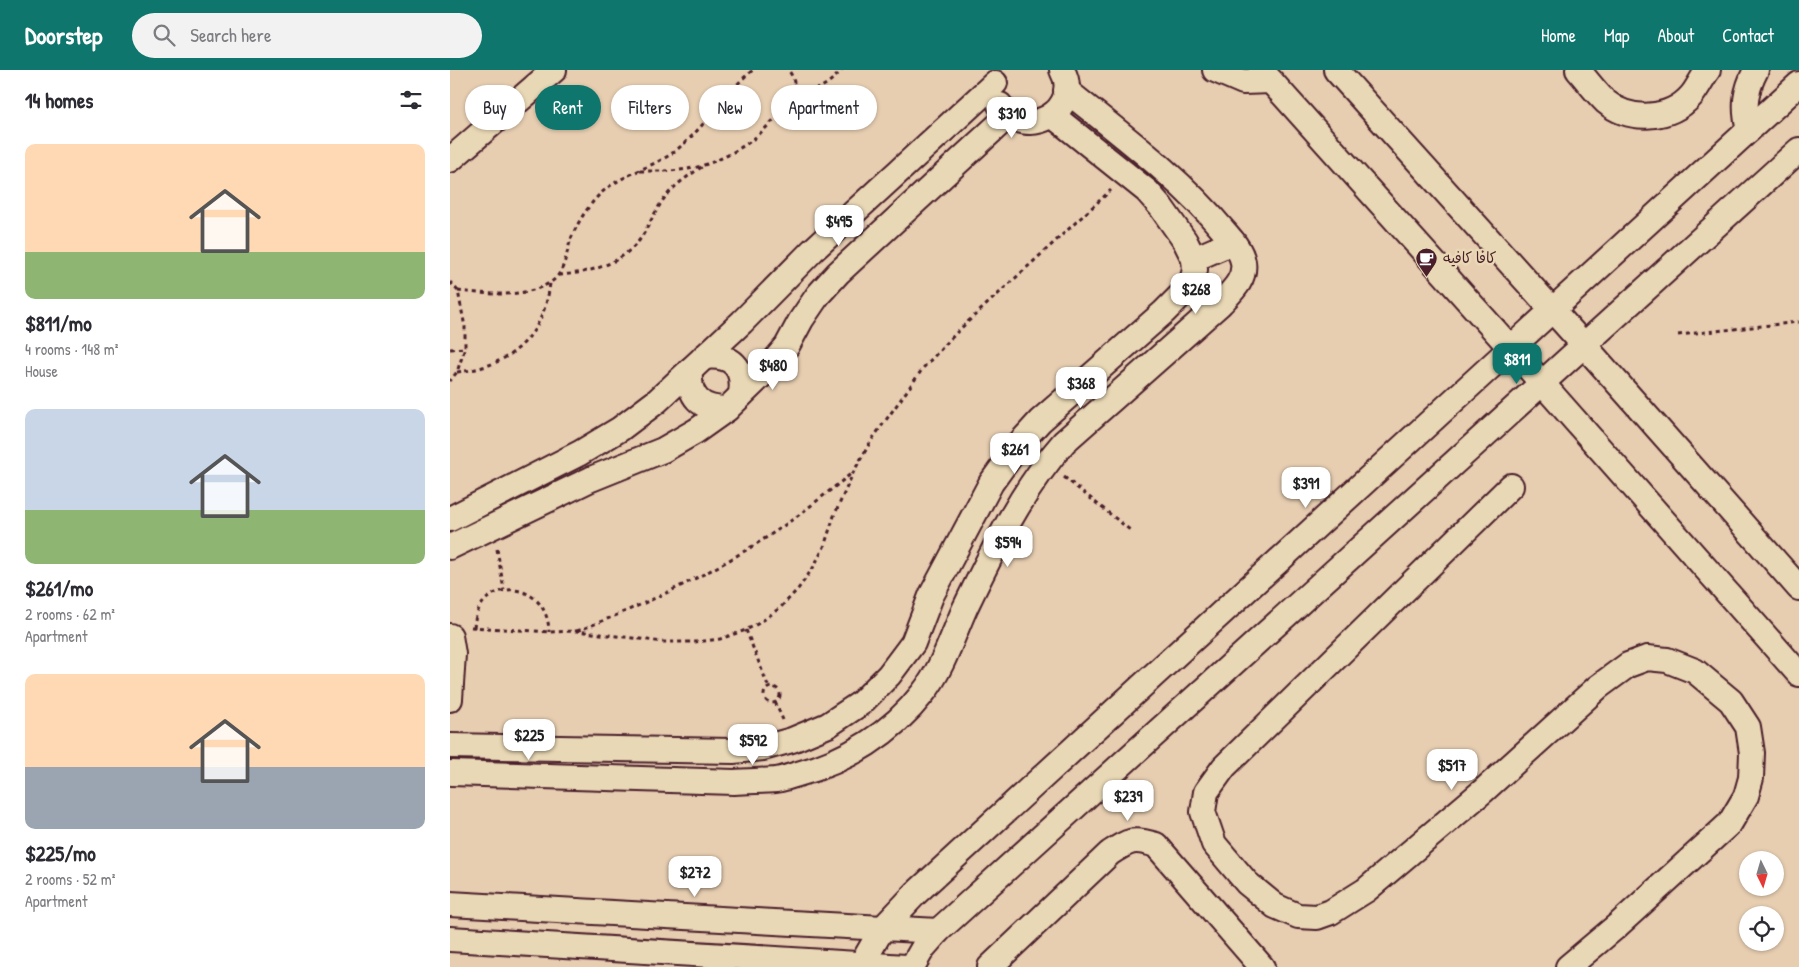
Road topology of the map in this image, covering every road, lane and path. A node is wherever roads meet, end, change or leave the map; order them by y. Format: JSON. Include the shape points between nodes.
{"nodes":[{"id":1,"x":554,"y":70,"type":"edge"},
{"id":2,"x":753,"y":70,"type":"edge"},
{"id":3,"x":788,"y":70,"type":"edge"},
{"id":4,"x":842,"y":70,"type":"edge"},
{"id":5,"x":1215,"y":70,"type":"edge"},
{"id":6,"x":1336,"y":70,"type":"edge"},
{"id":7,"x":1578,"y":70,"type":"edge"},
{"id":8,"x":1708,"y":70,"type":"edge"},
{"id":9,"x":1756,"y":70,"type":"edge"},
{"id":10,"x":995,"y":76,"type":"edge"},
{"id":11,"x":1065,"y":76,"type":"edge"},
{"id":12,"x":1266,"y":76,"type":"edge"},
{"id":13,"x":1799,"y":84,"type":"edge"},
{"id":14,"x":794,"y":85,"type":"edge"},
{"id":15,"x":824,"y":85,"type":"edge"},
{"id":16,"x":1009,"y":115,"type":"junction"},
{"id":17,"x":1052,"y":115,"type":"junction"},
{"id":18,"x":771,"y":121,"type":"edge"},
{"id":19,"x":1749,"y":130,"type":"junction"},
{"id":20,"x":1799,"y":150,"type":"edge"},
{"id":21,"x":450,"y":160,"type":"edge"},
{"id":22,"x":704,"y":165,"type":"junction"},
{"id":23,"x":637,"y":171,"type":"junction"},
{"id":24,"x":1127,"y":175,"type":"junction"},
{"id":25,"x":888,"y":181,"type":"junction"},
{"id":26,"x":910,"y":207,"type":"junction"},
{"id":27,"x":1233,"y":242,"type":"junction"},
{"id":28,"x":813,"y":250,"type":"junction"},
{"id":29,"x":1194,"y":260,"type":"junction"},
{"id":30,"x":838,"y":273,"type":"junction"},
{"id":31,"x":559,"y":275,"type":"junction"},
{"id":32,"x":450,"y":282,"type":"edge"},
{"id":33,"x":550,"y":283,"type":"junction"},
{"id":34,"x":1186,"y":290,"type":"junction"},
{"id":35,"x":458,"y":291,"type":"junction"},
{"id":36,"x":1220,"y":304,"type":"junction"},
{"id":37,"x":1552,"y":310,"type":"junction"},
{"id":38,"x":1164,"y":312,"type":"junction"},
{"id":39,"x":1799,"y":322,"type":"edge"},
{"id":40,"x":1189,"y":331,"type":"junction"},
{"id":41,"x":1678,"y":335,"type":"dead end"},
{"id":42,"x":1584,"y":345,"type":"junction"},
{"id":43,"x":465,"y":348,"type":"junction"},
{"id":44,"x":1511,"y":348,"type":"junction"},
{"id":45,"x":450,"y":349,"type":"edge"},
{"id":46,"x":697,"y":363,"type":"junction"},
{"id":47,"x":457,"y":372,"type":"junction"},
{"id":48,"x":450,"y":381,"type":"edge"},
{"id":49,"x":1542,"y":383,"type":"junction"},
{"id":50,"x":1082,"y":384,"type":"junction"},
{"id":51,"x":734,"y":402,"type":"junction"},
{"id":52,"x":1106,"y":406,"type":"junction"},
{"id":53,"x":580,"y":453,"type":"junction"},
{"id":54,"x":1046,"y":463,"type":"junction"},
{"id":55,"x":854,"y":471,"type":"junction"},
{"id":56,"x":591,"y":479,"type":"junction"},
{"id":57,"x":991,"y":483,"type":"junction"},
{"id":58,"x":1510,"y":486,"type":"dead end"},
{"id":59,"x":1020,"y":501,"type":"junction"},
{"id":60,"x":458,"y":516,"type":"edge"},
{"id":61,"x":484,"y":530,"type":"junction"},
{"id":62,"x":1130,"y":530,"type":"dead end"},
{"id":63,"x":450,"y":547,"type":"edge"},
{"id":64,"x":1799,"y":588,"type":"edge"},
{"id":65,"x":504,"y":590,"type":"junction"},
{"id":66,"x":931,"y":596,"type":"junction"},
{"id":67,"x":964,"y":610,"type":"junction"},
{"id":68,"x":474,"y":628,"type":"junction"},
{"id":69,"x":746,"y":630,"type":"junction"},
{"id":70,"x":576,"y":631,"type":"junction"},
{"id":71,"x":458,"y":632,"type":"edge"},
{"id":72,"x":549,"y":632,"type":"junction"},
{"id":73,"x":1799,"y":674,"type":"edge"},
{"id":74,"x":769,"y":688,"type":"junction"},
{"id":75,"x":450,"y":699,"type":"edge"},
{"id":76,"x":450,"y":746,"type":"edge"},
{"id":77,"x":510,"y":747,"type":"junction"},
{"id":78,"x":606,"y":749,"type":"junction"},
{"id":79,"x":733,"y":751,"type":"junction"},
{"id":80,"x":450,"y":768,"type":"edge"},
{"id":81,"x":510,"y":775,"type":"junction"},
{"id":82,"x":606,"y":778,"type":"junction"},
{"id":83,"x":734,"y":782,"type":"junction"},
{"id":84,"x":450,"y":904,"type":"edge"},
{"id":85,"x":882,"y":928,"type":"junction"},
{"id":86,"x":938,"y":932,"type":"junction"},
{"id":87,"x":450,"y":939,"type":"edge"},
{"id":88,"x":860,"y":966,"type":"edge"},
{"id":89,"x":906,"y":967,"type":"edge"},
{"id":90,"x":912,"y":967,"type":"edge"},
{"id":91,"x":990,"y":967,"type":"edge"},
{"id":92,"x":1262,"y":967,"type":"edge"},
{"id":93,"x":1568,"y":967,"type":"edge"}],
"edges":[{"from":1,"to":21,"type":"street"},
{"from":2,"to":23,"type":"path","via":[[739,81],[687,142]]},
{"from":3,"to":14,"type":"path"},
{"from":4,"to":15,"type":"path"},
{"from":5,"to":12,"type":"street","via":[[1243,82]]},
{"from":6,"to":37,"type":"street"},
{"from":7,"to":8,"type":"street","via":[[1607,103],[1627,114],[1650,117],[1672,110],[1690,97]]},
{"from":9,"to":19,"type":"street","via":[[1745,98]]},
{"from":10,"to":16,"type":"street","via":[[996,95]]},
{"from":10,"to":25,"type":"street"},
{"from":11,"to":17,"type":"street","via":[[1064,100]]},
{"from":11,"to":27,"type":"street","via":[[1183,186]]},
{"from":12,"to":44,"type":"street"},
{"from":13,"to":19,"type":"street"},
{"from":16,"to":17,"type":"street","via":[[1019,121],[1030,122],[1042,121]]},
{"from":16,"to":26,"type":"street"},
{"from":17,"to":24,"type":"street"},
{"from":18,"to":22,"type":"path","via":[[754,139]]},
{"from":19,"to":37,"type":"street"},
{"from":20,"to":42,"type":"street"},
{"from":22,"to":23,"type":"path","via":[[674,171]]},
{"from":22,"to":31,"type":"path","via":[[667,195],[640,239],[627,253],[580,274]]},
{"from":23,"to":31,"type":"path","via":[[609,187],[581,217]]},
{"from":24,"to":29,"type":"street","via":[[1161,206]]},
{"from":24,"to":55,"type":"path","via":[[924,367],[871,441]]},
{"from":25,"to":26,"type":"street"},
{"from":25,"to":28,"type":"street"},
{"from":26,"to":30,"type":"street"},
{"from":27,"to":29,"type":"street"},
{"from":27,"to":36,"type":"street","via":[[1243,261],[1243,271],[1236,288]]},
{"from":28,"to":30,"type":"street"},
{"from":28,"to":46,"type":"street"},
{"from":29,"to":34,"type":"street","via":[[1195,270]]},
{"from":30,"to":51,"type":"street","via":[[818,295],[787,346]]},
{"from":31,"to":33,"type":"path"},
{"from":32,"to":35,"type":"path"},
{"from":33,"to":35,"type":"path","via":[[522,292],[501,294]]},
{"from":33,"to":47,"type":"path","via":[[545,310],[521,346],[492,365]]},
{"from":34,"to":36,"type":"street"},
{"from":34,"to":38,"type":"street"},
{"from":35,"to":43,"type":"path"},
{"from":36,"to":40,"type":"street"},
{"from":37,"to":42,"type":"street"},
{"from":37,"to":44,"type":"street"},
{"from":38,"to":40,"type":"street"},
{"from":38,"to":50,"type":"street"},
{"from":39,"to":41,"type":"path"},
{"from":40,"to":52,"type":"street"},
{"from":42,"to":49,"type":"street"},
{"from":42,"to":64,"type":"street"},
{"from":43,"to":45,"type":"path"},
{"from":43,"to":47,"type":"path"},
{"from":44,"to":49,"type":"street"},
{"from":44,"to":85,"type":"street","via":[[916,893]]},
{"from":46,"to":51,"type":"street","via":[[689,383],[693,395],[714,409]]},
{"from":46,"to":51,"type":"street","via":[[717,355],[730,360],[739,370],[743,382]]},
{"from":46,"to":53,"type":"street","via":[[620,429]]},
{"from":47,"to":48,"type":"path"},
{"from":49,"to":73,"type":"street"},
{"from":49,"to":86,"type":"street"},
{"from":50,"to":52,"type":"street"},
{"from":50,"to":57,"type":"street","via":[[1040,421]]},
{"from":51,"to":56,"type":"street","via":[[696,431],[663,450]]},
{"from":52,"to":54,"type":"street","via":[[1064,442]]},
{"from":53,"to":56,"type":"street"},
{"from":53,"to":60,"type":"street"},
{"from":54,"to":59,"type":"street"},
{"from":54,"to":62,"type":"path"},
{"from":55,"to":69,"type":"path","via":[[813,568],[781,607]]},
{"from":55,"to":70,"type":"path","via":[[769,536],[723,564],[676,590]]},
{"from":56,"to":61,"type":"street"},
{"from":57,"to":59,"type":"street"},
{"from":57,"to":66,"type":"street"},
{"from":58,"to":93,"type":"street","via":[[1224,767],[1206,792],[1202,812],[1214,844],[1247,883],[1275,906],[1298,916],[1317,917],[1366,890],[1483,791],[1598,687],[1628,665],[1647,658],[1667,660],[1695,671],[1732,701],[1748,727],[1752,753],[1746,796],[1730,823]]},
{"from":59,"to":67,"type":"street"},
{"from":60,"to":61,"type":"street"},
{"from":61,"to":63,"type":"street"},
{"from":61,"to":65,"type":"path"},
{"from":65,"to":68,"type":"path","via":[[482,603],[474,619]]},
{"from":65,"to":72,"type":"path","via":[[521,591],[537,599],[546,614]]},
{"from":66,"to":67,"type":"street"},
{"from":66,"to":79,"type":"street","via":[[913,643],[889,675],[861,702],[828,724],[792,740],[763,748]]},
{"from":67,"to":83,"type":"street","via":[[946,656],[924,693],[894,725],[859,750],[820,769],[777,780]]},
{"from":68,"to":71,"type":"path"},
{"from":68,"to":72,"type":"path"},
{"from":69,"to":70,"type":"path","via":[[720,639],[679,642]]},
{"from":69,"to":74,"type":"path"},
{"from":70,"to":72,"type":"path"},
{"from":71,"to":75,"type":"street"},
{"from":74,"to":74,"type":"path","via":[[779,692],[775,702],[764,698],[764,692]]},
{"from":76,"to":77,"type":"street"},
{"from":77,"to":78,"type":"street"},
{"from":77,"to":81,"type":"street"},
{"from":78,"to":79,"type":"street"},
{"from":78,"to":82,"type":"street"},
{"from":79,"to":83,"type":"street"},
{"from":80,"to":81,"type":"street"},
{"from":81,"to":82,"type":"street"},
{"from":82,"to":83,"type":"street"},
{"from":84,"to":85,"type":"street"},
{"from":85,"to":86,"type":"street"},
{"from":85,"to":88,"type":"street"},
{"from":86,"to":90,"type":"street"},
{"from":87,"to":88,"type":"street"},
{"from":88,"to":89,"type":"street"},
{"from":91,"to":92,"type":"street","via":[[1110,853],[1126,842],[1140,840],[1156,845]]}]}
